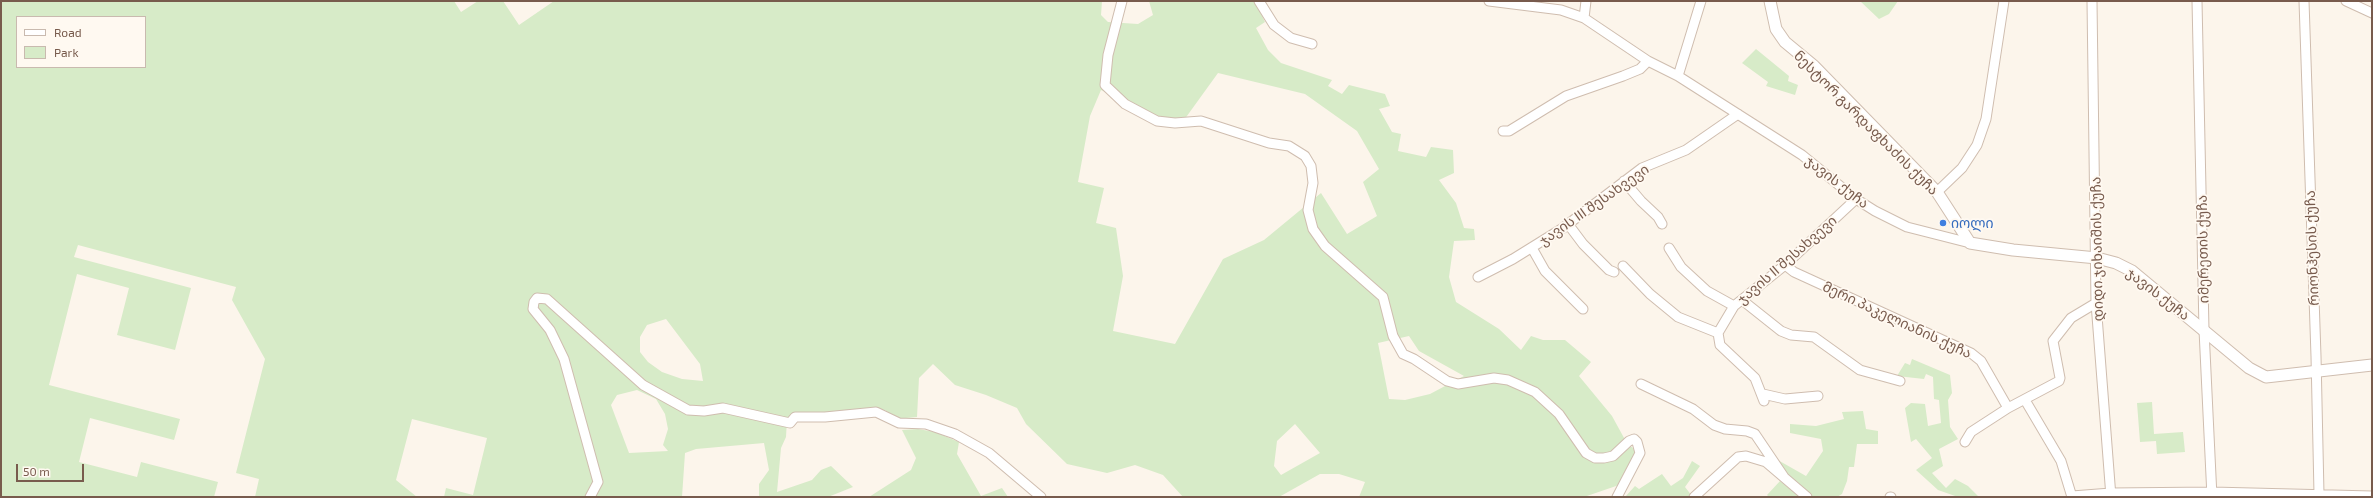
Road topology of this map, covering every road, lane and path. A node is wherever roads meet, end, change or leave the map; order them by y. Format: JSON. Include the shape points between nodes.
{"nodes":[{"id":1,"x":1122,"y":1,"type":"edge"},
{"id":2,"x":1258,"y":1,"type":"edge"},
{"id":3,"x":1489,"y":1,"type":"edge"},
{"id":4,"x":1586,"y":1,"type":"edge"},
{"id":5,"x":1701,"y":1,"type":"edge"},
{"id":6,"x":1770,"y":1,"type":"edge"},
{"id":7,"x":2004,"y":1,"type":"edge"},
{"id":8,"x":2092,"y":1,"type":"edge"},
{"id":9,"x":2198,"y":1,"type":"edge"},
{"id":10,"x":2304,"y":1,"type":"edge"},
{"id":11,"x":2346,"y":1,"type":"edge"},
{"id":12,"x":2372,"y":13,"type":"edge"},
{"id":13,"x":1584,"y":18,"type":"junction"},
{"id":14,"x":1312,"y":44,"type":"dead end"},
{"id":15,"x":1648,"y":61,"type":"junction"},
{"id":16,"x":1678,"y":76,"type":"junction"},
{"id":17,"x":1738,"y":114,"type":"junction"},
{"id":18,"x":1503,"y":131,"type":"dead end"},
{"id":19,"x":1624,"y":181,"type":"junction"},
{"id":20,"x":1937,"y":192,"type":"junction"},
{"id":21,"x":1856,"y":199,"type":"junction"},
{"id":22,"x":1568,"y":224,"type":"junction"},
{"id":23,"x":1662,"y":224,"type":"dead end"},
{"id":24,"x":1970,"y":243,"type":"junction"},
{"id":25,"x":1532,"y":248,"type":"junction"},
{"id":26,"x":1669,"y":248,"type":"dead end"},
{"id":27,"x":2097,"y":258,"type":"junction"},
{"id":28,"x":1785,"y":265,"type":"junction"},
{"id":29,"x":1623,"y":266,"type":"dead end"},
{"id":30,"x":1614,"y":272,"type":"dead end"},
{"id":31,"x":1478,"y":277,"type":"dead end"},
{"id":32,"x":1742,"y":300,"type":"junction"},
{"id":33,"x":2096,"y":303,"type":"junction"},
{"id":34,"x":1734,"y":306,"type":"junction"},
{"id":35,"x":1583,"y":309,"type":"dead end"},
{"id":36,"x":2204,"y":330,"type":"junction"},
{"id":37,"x":1718,"y":333,"type":"junction"},
{"id":38,"x":2372,"y":365,"type":"edge"},
{"id":39,"x":2317,"y":372,"type":"junction"},
{"id":40,"x":1900,"y":381,"type":"dead end"},
{"id":41,"x":1641,"y":384,"type":"dead end"},
{"id":42,"x":1818,"y":396,"type":"dead end"},
{"id":43,"x":2025,"y":400,"type":"junction"},
{"id":44,"x":2008,"y":408,"type":"junction"},
{"id":45,"x":1965,"y":442,"type":"dead end"},
{"id":46,"x":1784,"y":477,"type":"junction"},
{"id":47,"x":2318,"y":494,"type":"junction"},
{"id":48,"x":2111,"y":495,"type":"edge"},
{"id":49,"x":2212,"y":495,"type":"edge"},
{"id":50,"x":2372,"y":496,"type":"edge"},
{"id":51,"x":590,"y":497,"type":"edge"},
{"id":52,"x":1041,"y":497,"type":"edge"},
{"id":53,"x":1617,"y":497,"type":"edge"},
{"id":54,"x":1694,"y":497,"type":"edge"},
{"id":55,"x":1807,"y":497,"type":"edge"},
{"id":56,"x":2072,"y":497,"type":"edge"}],
"edges":[{"from":1,"to":53,"type":"street","via":[[1108,55],[1105,85],[1125,104],[1157,121],[1201,121],[1269,143],[1289,146],[1305,156],[1311,166],[1313,183],[1308,210],[1313,229],[1325,246],[1383,297],[1393,336],[1403,354],[1447,381],[1458,384],[1494,378],[1508,380],[1535,392],[1559,414],[1586,453],[1595,458],[1613,456],[1634,439],[1638,442],[1640,453]]},
{"from":2,"to":14,"type":"street","via":[[1274,25],[1291,38]]},
{"from":3,"to":13,"type":"street","name":"ჯავის ქუჩა","via":[[1561,10]]},
{"from":4,"to":13,"type":"street"},
{"from":5,"to":16,"type":"street"},
{"from":6,"to":20,"type":"street","name":"ნესტორ გარდაფხაძის ქუჩა","via":[[1776,29],[1785,42],[1814,66]]},
{"from":7,"to":20,"type":"street","via":[[1986,119],[1977,145],[1962,168]]},
{"from":8,"to":27,"type":"street","name":"დიდი ჯიხაიშის ქუჩა"},
{"from":9,"to":36,"type":"street","name":"იმერეთის ქუჩა"},
{"from":10,"to":39,"type":"street","name":"რიონჰესის ქუჩა"},
{"from":11,"to":12,"type":"street"},
{"from":13,"to":15,"type":"street","name":"ჯავის ქუჩა"},
{"from":15,"to":16,"type":"street","name":"ჯავის ქუჩა"},
{"from":15,"to":18,"type":"street","via":[[1640,69],[1566,96],[1509,131]]},
{"from":16,"to":17,"type":"street","name":"ჯავის ქუჩა"},
{"from":17,"to":19,"type":"street","name":"ჯავის III შესახვევი","via":[[1686,150],[1642,168]]},
{"from":17,"to":21,"type":"street","name":"ჯავის ქუჩა","via":[[1802,155]]},
{"from":19,"to":22,"type":"street","name":"ჯავის III შესახვევი"},
{"from":19,"to":23,"type":"street"},
{"from":20,"to":24,"type":"street","name":"ნესტორ გარდაფხაძის ქუჩა"},
{"from":21,"to":24,"type":"street","name":"ჯავის ქუჩა","via":[[1907,227]]},
{"from":21,"to":28,"type":"street","name":"ჯავის II შესახვევი"},
{"from":22,"to":25,"type":"street","name":"ჯავის III შესახვევი"},
{"from":22,"to":30,"type":"street","via":[[1583,244]]},
{"from":24,"to":27,"type":"street","name":"ჯავის ქუჩა"},
{"from":25,"to":31,"type":"street","name":"ჯავის III შესახვევი"},
{"from":25,"to":35,"type":"street","name":"ჯავის III შესახვევი","via":[[1544,271]]},
{"from":26,"to":34,"type":"street","via":[[1691,277]]},
{"from":27,"to":33,"type":"street","name":"დიდი ჯიხაიშის ქუჩა"},
{"from":27,"to":36,"type":"street","name":"ჯავის ქუჩა","via":[[2132,271]]},
{"from":28,"to":32,"type":"street","name":"ჯავის II შესახვევი"},
{"from":28,"to":44,"type":"street","name":"მერი პაკელიანის ქუჩა","via":[[1794,272],[1975,355]]},
{"from":29,"to":37,"type":"street","via":[[1650,294],[1678,317]]},
{"from":32,"to":34,"type":"street","name":"ჯავის II შესახვევი"},
{"from":32,"to":40,"type":"street","via":[[1781,331],[1791,335],[1814,337],[1860,370]]},
{"from":33,"to":43,"type":"street","via":[[2071,318],[2053,341],[2059,381]]},
{"from":33,"to":48,"type":"street","name":"დიდი ჯიხაიშის ქუჩა"},
{"from":34,"to":37,"type":"street","name":"ჯავის II შესახვევი"},
{"from":36,"to":39,"type":"street","name":"ჯავის ქუჩა","via":[[2257,374],[2266,377]]},
{"from":36,"to":49,"type":"street","name":"იმერეთის ქუჩა"},
{"from":37,"to":42,"type":"street","via":[[1720,345],[1756,378],[1764,397],[1784,399]]},
{"from":38,"to":39,"type":"street","name":"ჯავის ქუჩა"},
{"from":39,"to":47,"type":"street","name":"რიონჰესის ქუჩა"},
{"from":41,"to":46,"type":"street","via":[[1693,409],[1714,425],[1755,434]]},
{"from":43,"to":44,"type":"street"},
{"from":43,"to":56,"type":"street","via":[[2061,461]]},
{"from":44,"to":45,"type":"street","via":[[1971,432]]},
{"from":46,"to":54,"type":"street","via":[[1766,462],[1752,457],[1738,457]]},
{"from":46,"to":55,"type":"street"},
{"from":47,"to":49,"type":"street"},
{"from":47,"to":50,"type":"street"},
{"from":48,"to":49,"type":"street"},
{"from":48,"to":56,"type":"street"},
{"from":51,"to":52,"type":"street","via":[[598,482],[564,359],[550,330],[533,309],[537,298],[547,299],[643,385],[688,410],[723,408],[790,423],[795,417],[876,412],[899,423],[926,424],[955,434],[989,453]]}]}
